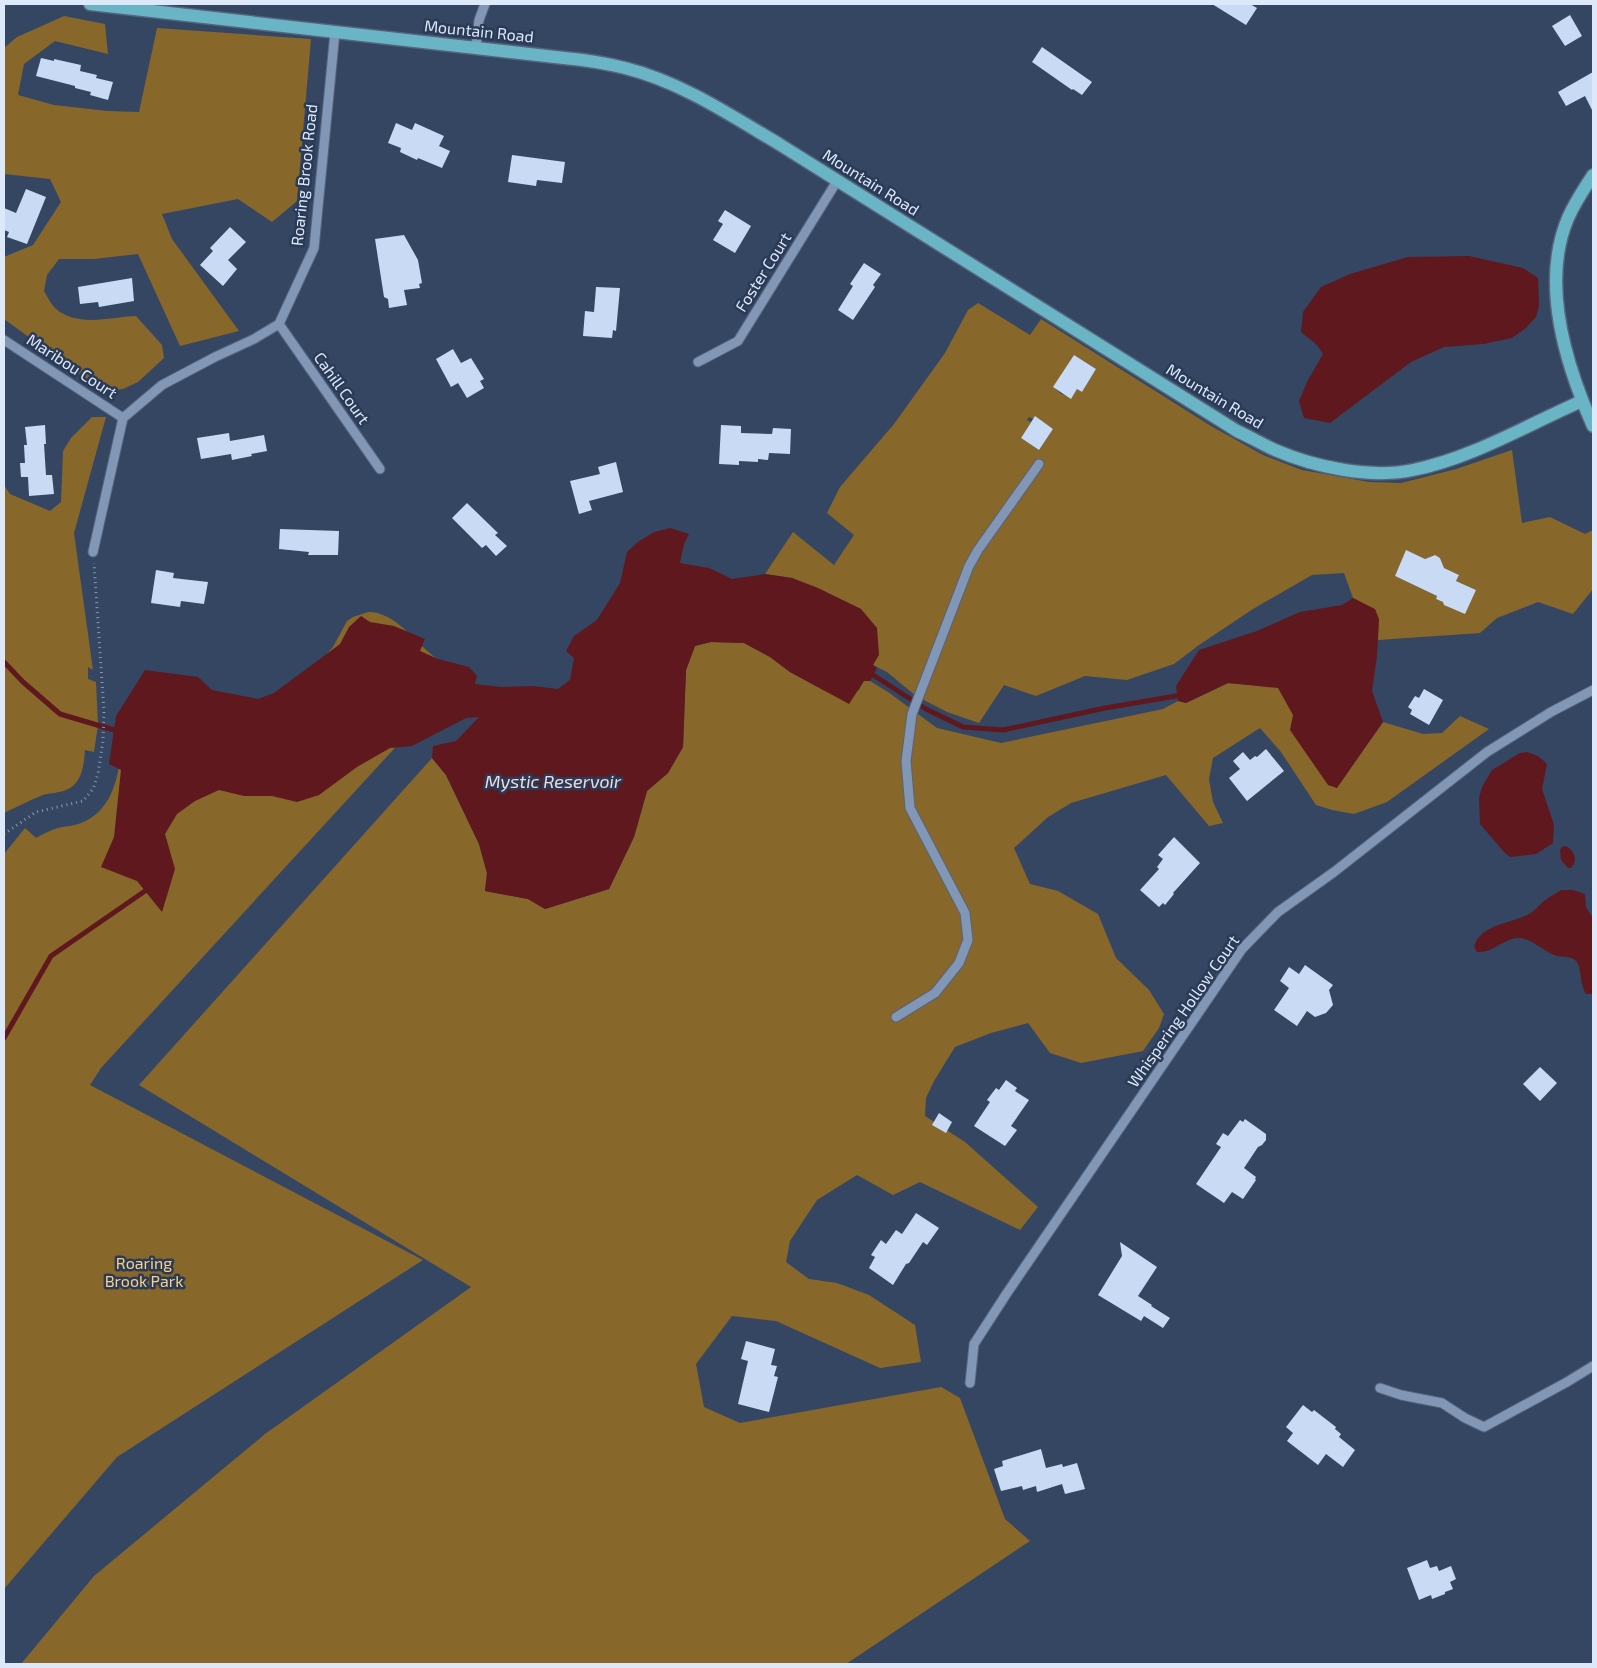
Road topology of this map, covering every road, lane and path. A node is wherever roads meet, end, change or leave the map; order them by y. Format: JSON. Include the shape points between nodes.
{"nodes":[{"id":1,"x":90,"y":4,"type":"edge"},
{"id":2,"x":485,"y":4,"type":"edge"},
{"id":3,"x":335,"y":32,"type":"junction"},
{"id":4,"x":476,"y":47,"type":"junction"},
{"id":5,"x":1593,"y":174,"type":"edge"},
{"id":6,"x":837,"y":181,"type":"junction"},
{"id":7,"x":279,"y":324,"type":"junction"},
{"id":8,"x":4,"y":340,"type":"edge"},
{"id":9,"x":698,"y":362,"type":"dead end"},
{"id":10,"x":1582,"y":401,"type":"junction"},
{"id":11,"x":123,"y":418,"type":"junction"},
{"id":12,"x":1593,"y":426,"type":"edge"},
{"id":13,"x":1039,"y":464,"type":"dead end"},
{"id":14,"x":380,"y":469,"type":"dead end"},
{"id":15,"x":93,"y":552,"type":"joint"},
{"id":16,"x":1593,"y":690,"type":"edge"},
{"id":17,"x":4,"y":834,"type":"edge"},
{"id":18,"x":896,"y":1017,"type":"dead end"},
{"id":19,"x":1593,"y":1366,"type":"edge"},
{"id":20,"x":970,"y":1384,"type":"dead end"},
{"id":21,"x":1380,"y":1388,"type":"dead end"}],
"edges":[{"from":1,"to":3,"type":"main road","name":"Mountain Road"},
{"from":2,"to":4,"type":"street"},
{"from":3,"to":4,"type":"main road","name":"Mountain Road"},
{"from":3,"to":7,"type":"street","name":"Roaring Brook Road","via":[[314,248]]},
{"from":4,"to":6,"type":"main road","name":"Mountain Road","via":[[590,61],[626,68],[660,80],[707,102]]},
{"from":5,"to":10,"type":"main road","via":[[1568,219],[1560,247],[1556,281],[1567,356]]},
{"from":6,"to":9,"type":"street","name":"Foster Court","via":[[738,341]]},
{"from":6,"to":10,"type":"main road","name":"Mountain Road","via":[[1216,418],[1276,450],[1304,460],[1357,472],[1412,470],[1464,454]]},
{"from":7,"to":11,"type":"street","via":[[162,385]]},
{"from":7,"to":14,"type":"street","name":"Cahill Court"},
{"from":8,"to":11,"type":"street","name":"Maribou Court"},
{"from":10,"to":12,"type":"main road"},
{"from":11,"to":15,"type":"street"},
{"from":13,"to":18,"type":"street","via":[[969,566],[912,714],[906,761],[910,808],[965,913],[968,940],[958,962],[935,993]]},
{"from":15,"to":17,"type":"path","via":[[104,712],[98,774],[93,789],[83,801],[36,812]]},
{"from":16,"to":20,"type":"street","name":"Whispering Hollow Court","via":[[1487,752],[1278,912],[1242,949],[974,1344]]},
{"from":19,"to":21,"type":"street","via":[[1484,1427],[1442,1403]]}]}
